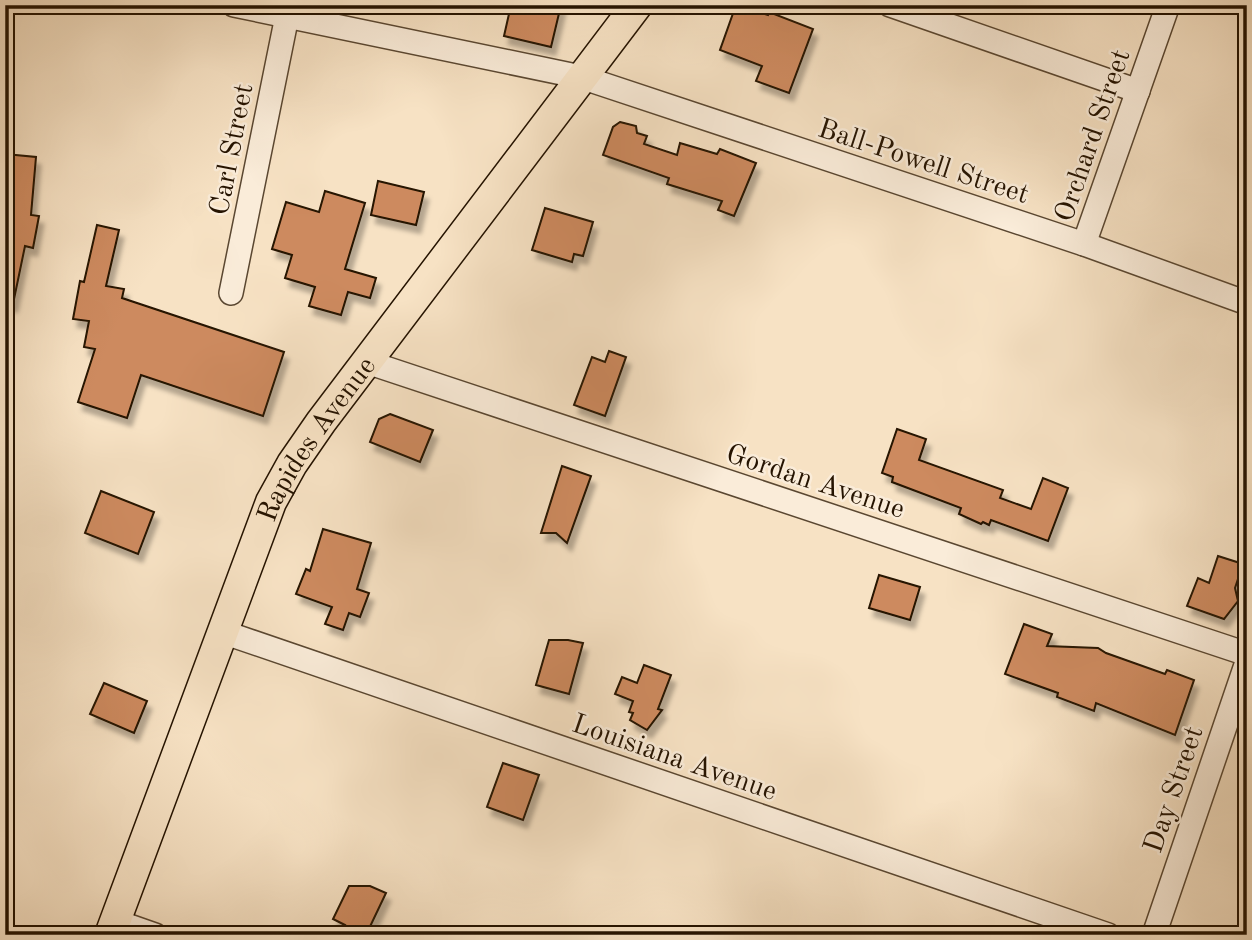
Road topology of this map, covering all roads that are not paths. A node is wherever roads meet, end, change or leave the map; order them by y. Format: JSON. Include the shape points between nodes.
{"nodes":[{"id":1,"x":234,"y":5,"type":"edge"},
{"id":2,"x":636,"y":5,"type":"edge"},
{"id":3,"x":890,"y":5,"type":"edge"},
{"id":4,"x":1168,"y":5,"type":"edge"},
{"id":5,"x":287,"y":16,"type":"junction"},
{"id":6,"x":582,"y":77,"type":"junction"},
{"id":7,"x":1138,"y":91,"type":"junction"},
{"id":8,"x":1084,"y":244,"type":"junction"},
{"id":9,"x":231,"y":293,"type":"dead end"},
{"id":10,"x":1247,"y":303,"type":"edge"},
{"id":11,"x":367,"y":362,"type":"junction"},
{"id":12,"x":223,"y":632,"type":"junction"},
{"id":13,"x":1247,"y":654,"type":"edge"},
{"id":14,"x":1247,"y":662,"type":"edge"},
{"id":15,"x":112,"y":928,"type":"edge"},
{"id":16,"x":155,"y":935,"type":"edge"},
{"id":17,"x":1108,"y":935,"type":"edge"},
{"id":18,"x":1154,"y":935,"type":"edge"}],
"edges":[{"from":1,"to":5,"type":"street","name":"Ball-Powell Street"},
{"from":2,"to":6,"type":"main road","name":"Rapides Avenue"},
{"from":3,"to":7,"type":"street"},
{"from":4,"to":7,"type":"street","name":"Orchard Street"},
{"from":5,"to":6,"type":"street","name":"Ball-Powell Street"},
{"from":5,"to":9,"type":"street","name":"Carl Street"},
{"from":6,"to":8,"type":"street","name":"Ball-Powell Street"},
{"from":6,"to":11,"type":"main road","name":"Rapides Avenue"},
{"from":7,"to":8,"type":"street","name":"Orchard Street"},
{"from":8,"to":10,"type":"street","name":"Ball-Powell Street"},
{"from":11,"to":12,"type":"main road","name":"Rapides Avenue","via":[[292,464],[271,502]]},
{"from":11,"to":13,"type":"street","name":"Gordan Avenue"},
{"from":12,"to":15,"type":"main road","name":"Rapides Avenue"},
{"from":12,"to":17,"type":"street","name":"Louisiana Avenue"},
{"from":14,"to":18,"type":"street","name":"Day Street"},
{"from":15,"to":16,"type":"street"}]}
